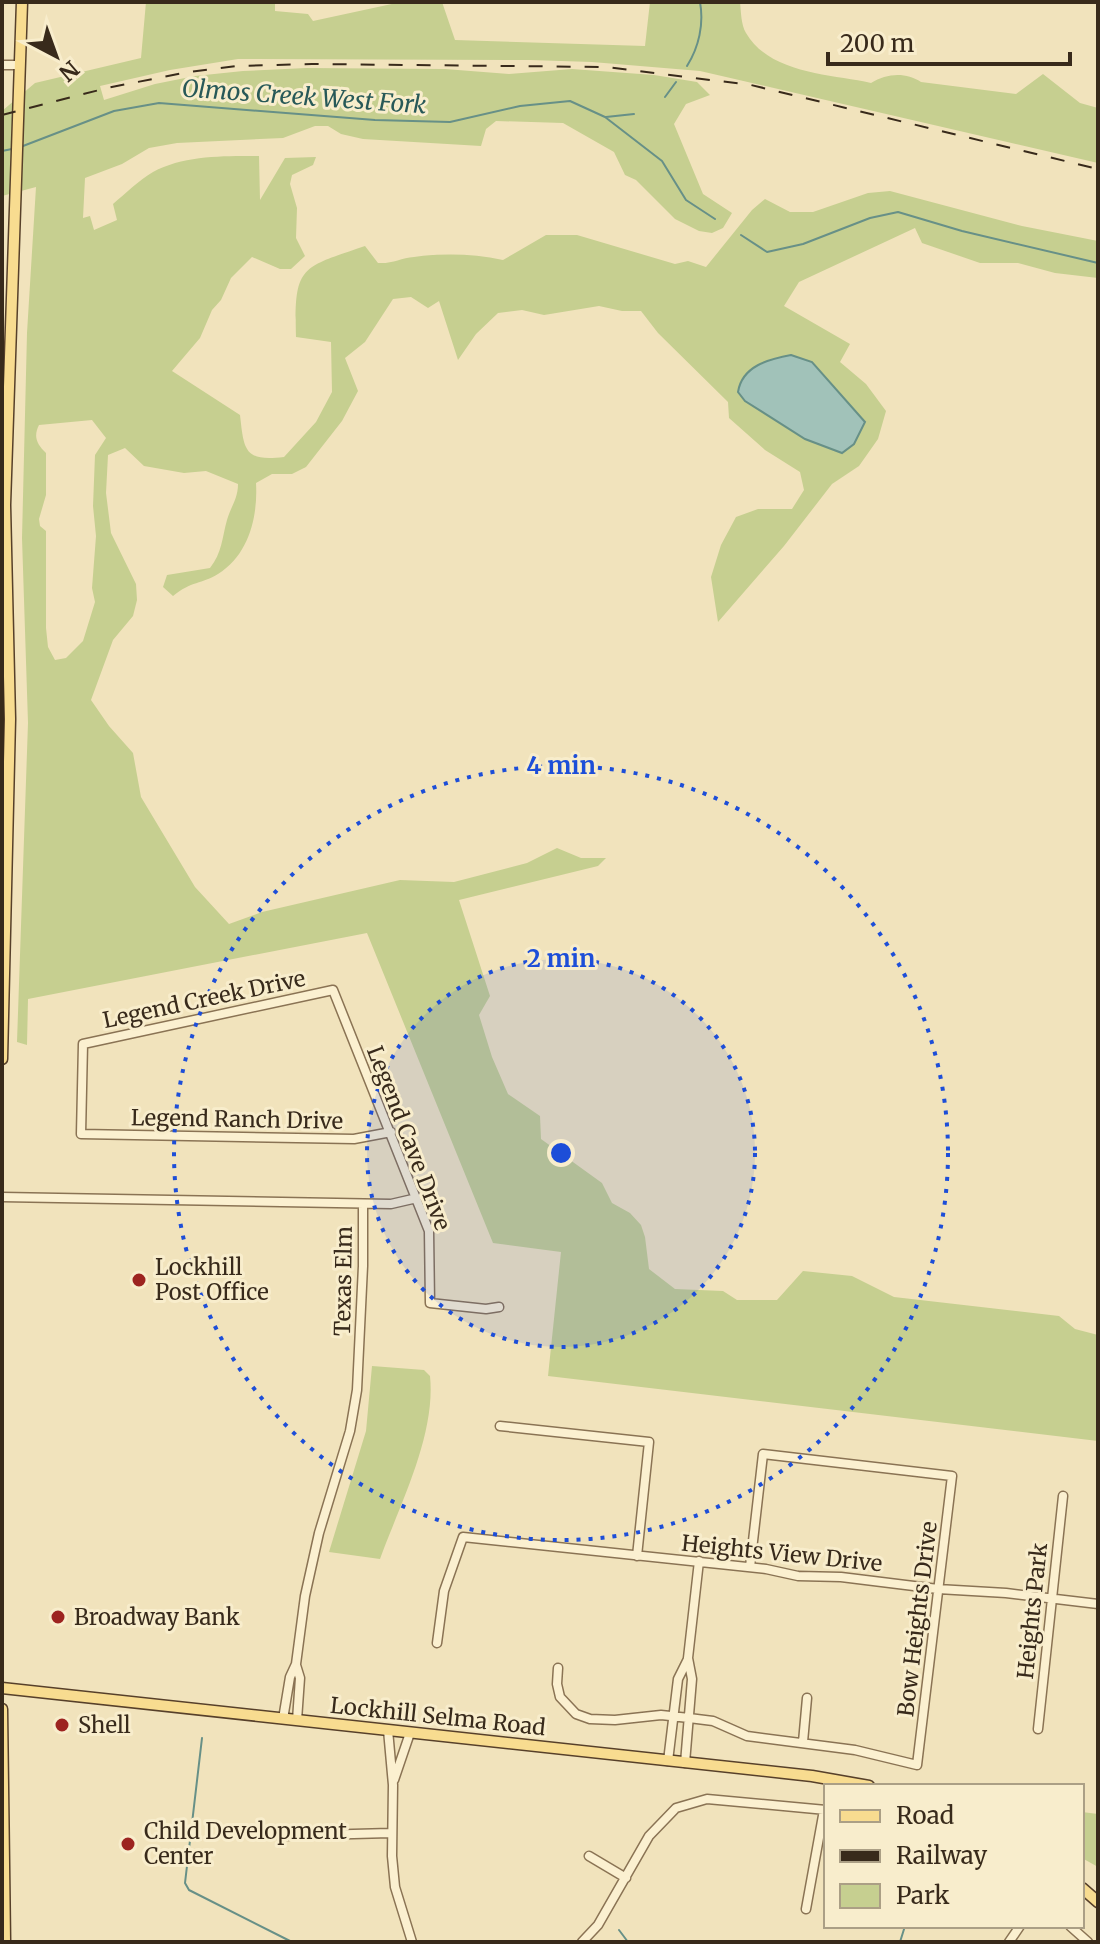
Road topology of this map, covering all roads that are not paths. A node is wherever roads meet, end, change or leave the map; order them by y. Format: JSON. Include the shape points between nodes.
{"nodes":[{"id":1,"x":22,"y":2,"type":"edge"},
{"id":2,"x":2,"y":65,"type":"edge"},
{"id":3,"x":20,"y":65,"type":"junction"},
{"id":4,"x":333,"y":990,"type":"joint"},
{"id":5,"x":2,"y":1059,"type":"edge"},
{"id":6,"x":391,"y":1132,"type":"junction"},
{"id":7,"x":81,"y":1134,"type":"joint"},
{"id":8,"x":2,"y":1197,"type":"edge"},
{"id":9,"x":417,"y":1198,"type":"junction"},
{"id":10,"x":363,"y":1204,"type":"junction"},
{"id":11,"x":499,"y":1307,"type":"dead end"},
{"id":12,"x":500,"y":1426,"type":"dead end"},
{"id":13,"x":1063,"y":1496,"type":"dead end"},
{"id":14,"x":637,"y":1556,"type":"junction"},
{"id":15,"x":699,"y":1561,"type":"junction"},
{"id":16,"x":750,"y":1567,"type":"junction"},
{"id":17,"x":938,"y":1589,"type":"junction"},
{"id":18,"x":1052,"y":1598,"type":"junction"},
{"id":19,"x":1098,"y":1604,"type":"edge"},
{"id":20,"x":437,"y":1643,"type":"dead end"},
{"id":21,"x":688,"y":1658,"type":"junction"},
{"id":22,"x":296,"y":1664,"type":"junction"},
{"id":23,"x":558,"y":1668,"type":"dead end"},
{"id":24,"x":2,"y":1688,"type":"edge"},
{"id":25,"x":807,"y":1698,"type":"dead end"},
{"id":26,"x":2,"y":1709,"type":"edge"},
{"id":27,"x":674,"y":1716,"type":"junction"},
{"id":28,"x":689,"y":1718,"type":"junction"},
{"id":29,"x":283,"y":1719,"type":"junction"},
{"id":30,"x":297,"y":1720,"type":"junction"},
{"id":31,"x":1038,"y":1729,"type":"dead end"},
{"id":32,"x":388,"y":1730,"type":"junction"},
{"id":33,"x":410,"y":1733,"type":"junction"},
{"id":34,"x":803,"y":1742,"type":"junction"},
{"id":35,"x":668,"y":1761,"type":"junction"},
{"id":36,"x":685,"y":1763,"type":"junction"},
{"id":37,"x":858,"y":1784,"type":"edge"},
{"id":38,"x":393,"y":1785,"type":"junction"},
{"id":39,"x":824,"y":1810,"type":"edge"},
{"id":40,"x":824,"y":1815,"type":"edge"},
{"id":41,"x":390,"y":1833,"type":"junction"},
{"id":42,"x":280,"y":1836,"type":"dead end"},
{"id":43,"x":589,"y":1856,"type":"dead end"},
{"id":44,"x":4,"y":1863,"type":"edge"},
{"id":45,"x":626,"y":1878,"type":"junction"},
{"id":46,"x":806,"y":1909,"type":"dead end"},
{"id":47,"x":1072,"y":1928,"type":"edge"},
{"id":48,"x":5,"y":1942,"type":"edge"},
{"id":49,"x":412,"y":1942,"type":"edge"},
{"id":50,"x":582,"y":1942,"type":"edge"},
{"id":51,"x":1088,"y":1942,"type":"edge"}],
"edges":[{"from":1,"to":3,"type":"main road"},
{"from":2,"to":3,"type":"street"},
{"from":3,"to":5,"type":"main road","via":[[5,505],[10,719]]},
{"from":4,"to":6,"type":"street","name":"Legend Cave Drive"},
{"from":4,"to":7,"type":"street","name":"Legend Creek Drive","via":[[83,1044]]},
{"from":6,"to":7,"type":"street","name":"Legend Ranch Drive","via":[[354,1139]]},
{"from":6,"to":9,"type":"street","name":"Legend Cave Drive"},
{"from":8,"to":10,"type":"street","name":"Texas Elm"},
{"from":9,"to":10,"type":"street","via":[[402,1204]]},
{"from":9,"to":11,"type":"street","name":"Legend Cave Drive","via":[[431,1242],[430,1303]]},
{"from":10,"to":22,"type":"street","name":"Texas Elm","via":[[357,1390],[319,1533]]},
{"from":12,"to":14,"type":"street","via":[[649,1442]]},
{"from":13,"to":18,"type":"street","name":"Heights Park"},
{"from":14,"to":15,"type":"street","name":"Heights View Drive"},
{"from":14,"to":20,"type":"street","name":"Heights View Drive","via":[[463,1537],[444,1591]]},
{"from":15,"to":16,"type":"street","name":"Heights View Drive"},
{"from":15,"to":21,"type":"street"},
{"from":16,"to":17,"type":"street","name":"Heights View Drive"},
{"from":16,"to":17,"type":"street","name":"Bow Heights Drive","via":[[763,1454],[952,1476]]},
{"from":17,"to":18,"type":"street","name":"Heights View Drive"},
{"from":17,"to":34,"type":"street","name":"Bow Heights Drive","via":[[917,1765]]},
{"from":18,"to":19,"type":"street","name":"Heights View Drive"},
{"from":18,"to":31,"type":"street","name":"Heights Park"},
{"from":21,"to":27,"type":"street","via":[[678,1679]]},
{"from":21,"to":28,"type":"street"},
{"from":22,"to":29,"type":"street","name":"Texas Elm"},
{"from":22,"to":30,"type":"street","name":"Texas Elm"},
{"from":23,"to":27,"type":"street","via":[[560,1697],[576,1714],[603,1721]]},
{"from":24,"to":29,"type":"main road","name":"Lockhill Selma Road"},
{"from":25,"to":34,"type":"street"},
{"from":26,"to":44,"type":"main road"},
{"from":27,"to":28,"type":"street"},
{"from":27,"to":35,"type":"street"},
{"from":28,"to":34,"type":"street","via":[[713,1721],[747,1736]]},
{"from":28,"to":36,"type":"street"},
{"from":29,"to":30,"type":"main road","name":"Lockhill Selma Road"},
{"from":30,"to":32,"type":"main road","name":"Lockhill Selma Road"},
{"from":32,"to":33,"type":"main road","name":"Lockhill Selma Road"},
{"from":32,"to":38,"type":"street"},
{"from":33,"to":35,"type":"main road","name":"Lockhill Selma Road"},
{"from":33,"to":38,"type":"street"},
{"from":35,"to":36,"type":"main road","name":"Lockhill Selma Road"},
{"from":36,"to":37,"type":"main road","name":"Lockhill Selma Road"},
{"from":38,"to":41,"type":"street"},
{"from":39,"to":45,"type":"street","via":[[732,1800],[689,1802],[656,1827]]},
{"from":40,"to":46,"type":"street"},
{"from":41,"to":42,"type":"street"},
{"from":41,"to":49,"type":"street","via":[[395,1887]]},
{"from":43,"to":45,"type":"street"},
{"from":44,"to":48,"type":"main road"},
{"from":45,"to":50,"type":"street"},
{"from":47,"to":51,"type":"street"}]}
